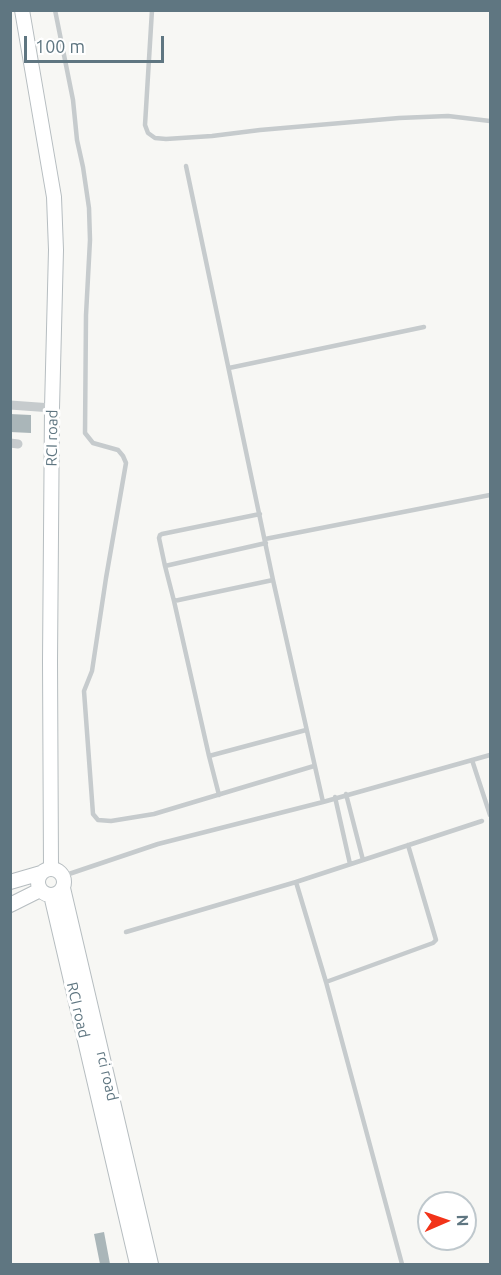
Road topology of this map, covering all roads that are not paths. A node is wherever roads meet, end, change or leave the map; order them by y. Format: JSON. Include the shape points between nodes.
{"nodes":[{"id":1,"x":22,"y":10,"type":"edge"},
{"id":2,"x":55,"y":10,"type":"edge"},
{"id":3,"x":152,"y":10,"type":"edge"},
{"id":4,"x":490,"y":121,"type":"edge"},
{"id":5,"x":186,"y":166,"type":"dead end"},
{"id":6,"x":424,"y":327,"type":"dead end"},
{"id":7,"x":229,"y":368,"type":"junction"},
{"id":8,"x":10,"y":405,"type":"edge"},
{"id":9,"x":52,"y":408,"type":"junction"},
{"id":10,"x":490,"y":495,"type":"edge"},
{"id":11,"x":260,"y":514,"type":"junction"},
{"id":12,"x":266,"y":541,"type":"junction"},
{"id":13,"x":165,"y":566,"type":"junction"},
{"id":14,"x":273,"y":580,"type":"junction"},
{"id":15,"x":174,"y":602,"type":"junction"},
{"id":16,"x":306,"y":730,"type":"junction"},
{"id":17,"x":490,"y":755,"type":"edge"},
{"id":18,"x":209,"y":756,"type":"junction"},
{"id":19,"x":472,"y":760,"type":"junction"},
{"id":20,"x":314,"y":766,"type":"junction"},
{"id":21,"x":346,"y":794,"type":"junction"},
{"id":22,"x":219,"y":795,"type":"junction"},
{"id":23,"x":335,"y":798,"type":"junction"},
{"id":24,"x":322,"y":802,"type":"junction"},
{"id":25,"x":490,"y":815,"type":"edge"},
{"id":26,"x":482,"y":821,"type":"dead end"},
{"id":27,"x":408,"y":845,"type":"junction"},
{"id":28,"x":363,"y":860,"type":"junction"},
{"id":29,"x":350,"y":864,"type":"junction"},
{"id":30,"x":10,"y":882,"type":"edge"},
{"id":31,"x":52,"y":882,"type":"junction"},
{"id":32,"x":296,"y":882,"type":"junction"},
{"id":33,"x":10,"y":905,"type":"edge"},
{"id":34,"x":126,"y":932,"type":"dead end"},
{"id":35,"x":326,"y":982,"type":"junction"},
{"id":36,"x":138,"y":1264,"type":"edge"},
{"id":37,"x":151,"y":1264,"type":"edge"},
{"id":38,"x":402,"y":1264,"type":"edge"}],
"edges":[{"from":1,"to":9,"type":"street","name":"RCI road","via":[[54,197]]},
{"from":2,"to":22,"type":"lane","via":[[89,208],[85,433],[93,443],[117,450],[126,463],[92,671],[84,692],[93,814],[98,820],[111,821],[154,814]]},
{"from":3,"to":4,"type":"lane","via":[[146,125],[155,138],[399,118],[448,116]]},
{"from":5,"to":7,"type":"lane"},
{"from":6,"to":7,"type":"lane"},
{"from":7,"to":11,"type":"lane"},
{"from":8,"to":9,"type":"street"},
{"from":9,"to":31,"type":"street","name":"RCI road"},
{"from":10,"to":12,"type":"lane"},
{"from":11,"to":12,"type":"lane"},
{"from":11,"to":13,"type":"lane","via":[[162,534],[159,538]]},
{"from":12,"to":13,"type":"lane"},
{"from":12,"to":14,"type":"lane"},
{"from":13,"to":15,"type":"lane"},
{"from":14,"to":15,"type":"lane"},
{"from":14,"to":16,"type":"lane"},
{"from":15,"to":18,"type":"lane"},
{"from":16,"to":18,"type":"lane"},
{"from":16,"to":20,"type":"lane"},
{"from":17,"to":19,"type":"lane"},
{"from":18,"to":22,"type":"lane"},
{"from":19,"to":21,"type":"lane"},
{"from":19,"to":25,"type":"lane"},
{"from":20,"to":22,"type":"lane"},
{"from":20,"to":24,"type":"lane"},
{"from":21,"to":23,"type":"lane"},
{"from":21,"to":28,"type":"lane"},
{"from":23,"to":24,"type":"lane"},
{"from":23,"to":29,"type":"lane"},
{"from":24,"to":31,"type":"lane","via":[[159,844]]},
{"from":26,"to":27,"type":"lane"},
{"from":27,"to":28,"type":"lane"},
{"from":27,"to":35,"type":"lane","via":[[436,940]]},
{"from":28,"to":29,"type":"lane"},
{"from":29,"to":32,"type":"lane"},
{"from":30,"to":31,"type":"street"},
{"from":31,"to":33,"type":"street"},
{"from":31,"to":36,"type":"street","name":"RCI road"},
{"from":31,"to":37,"type":"street","name":"rci road"},
{"from":32,"to":34,"type":"lane"},
{"from":32,"to":35,"type":"lane"},
{"from":35,"to":38,"type":"lane"}]}
